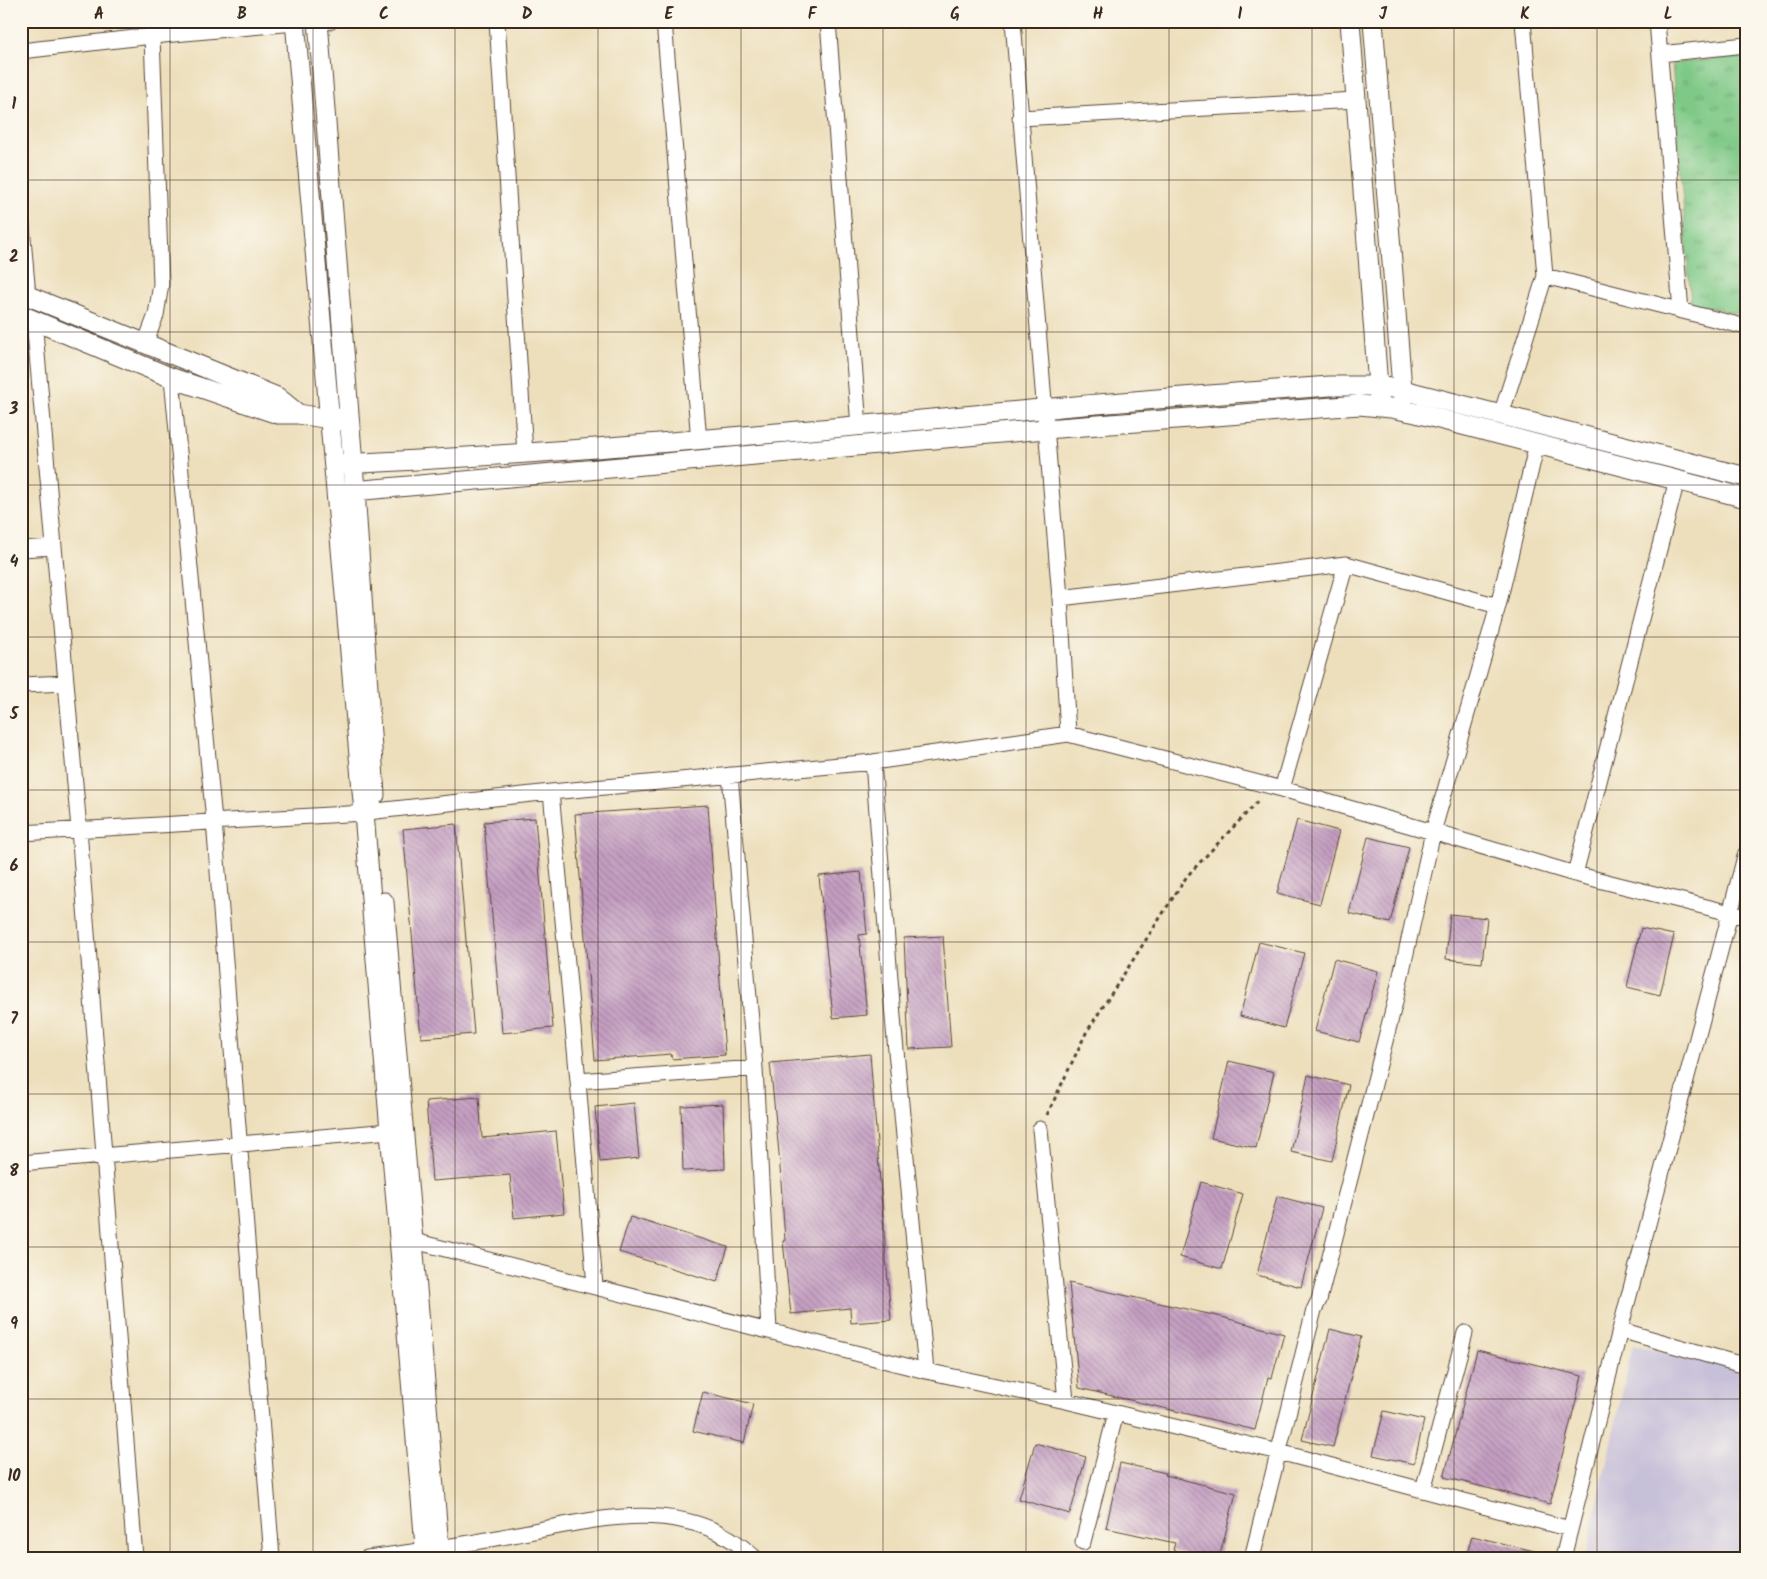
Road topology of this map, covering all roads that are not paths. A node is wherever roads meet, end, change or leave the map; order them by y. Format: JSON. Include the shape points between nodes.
{"nodes":[{"id":1,"x":497,"y":21,"type":"edge"},
{"id":2,"x":664,"y":21,"type":"edge"},
{"id":3,"x":828,"y":21,"type":"edge"},
{"id":4,"x":1013,"y":21,"type":"edge"},
{"id":5,"x":1350,"y":21,"type":"edge"},
{"id":6,"x":1373,"y":21,"type":"edge"},
{"id":7,"x":1523,"y":21,"type":"edge"},
{"id":8,"x":1657,"y":21,"type":"edge"},
{"id":9,"x":295,"y":22,"type":"edge"},
{"id":10,"x":322,"y":22,"type":"edge"},
{"id":11,"x":152,"y":36,"type":"junction"},
{"id":12,"x":1746,"y":45,"type":"edge"},
{"id":13,"x":21,"y":51,"type":"edge"},
{"id":14,"x":1660,"y":54,"type":"junction"},
{"id":15,"x":1356,"y":100,"type":"junction"},
{"id":16,"x":1020,"y":118,"type":"junction"},
{"id":17,"x":21,"y":215,"type":"edge"},
{"id":18,"x":1545,"y":276,"type":"junction"},
{"id":19,"x":24,"y":295,"type":"edge"},
{"id":20,"x":1681,"y":311,"type":"junction"},
{"id":21,"x":28,"y":318,"type":"edge"},
{"id":22,"x":1746,"y":327,"type":"edge"},
{"id":23,"x":145,"y":344,"type":"junction"},
{"id":24,"x":172,"y":378,"type":"junction"},
{"id":25,"x":1379,"y":386,"type":"junction"},
{"id":26,"x":1403,"y":390,"type":"junction"},
{"id":27,"x":1379,"y":406,"type":"junction"},
{"id":28,"x":1044,"y":409,"type":"junction"},
{"id":29,"x":1403,"y":410,"type":"junction"},
{"id":30,"x":298,"y":414,"type":"junction"},
{"id":31,"x":1502,"y":415,"type":"junction"},
{"id":32,"x":349,"y":418,"type":"junction"},
{"id":33,"x":330,"y":419,"type":"junction"},
{"id":34,"x":859,"y":427,"type":"junction"},
{"id":35,"x":1045,"y":429,"type":"junction"},
{"id":36,"x":699,"y":441,"type":"junction"},
{"id":37,"x":1537,"y":444,"type":"junction"},
{"id":38,"x":525,"y":454,"type":"junction"},
{"id":39,"x":352,"y":464,"type":"junction"},
{"id":40,"x":334,"y":465,"type":"junction"},
{"id":41,"x":1746,"y":477,"type":"edge"},
{"id":42,"x":1677,"y":480,"type":"junction"},
{"id":43,"x":355,"y":490,"type":"junction"},
{"id":44,"x":336,"y":492,"type":"junction"},
{"id":45,"x":1746,"y":498,"type":"edge"},
{"id":46,"x":54,"y":547,"type":"junction"},
{"id":47,"x":21,"y":550,"type":"edge"},
{"id":48,"x":1346,"y":564,"type":"junction"},
{"id":49,"x":1060,"y":598,"type":"junction"},
{"id":50,"x":1498,"y":606,"type":"junction"},
{"id":51,"x":66,"y":683,"type":"junction"},
{"id":52,"x":21,"y":686,"type":"edge"},
{"id":53,"x":1068,"y":734,"type":"junction"},
{"id":54,"x":873,"y":762,"type":"junction"},
{"id":55,"x":730,"y":775,"type":"junction"},
{"id":56,"x":1277,"y":788,"type":"junction"},
{"id":57,"x":551,"y":792,"type":"junction"},
{"id":58,"x":370,"y":812,"type":"junction"},
{"id":59,"x":214,"y":821,"type":"junction"},
{"id":60,"x":79,"y":829,"type":"junction"},
{"id":61,"x":1433,"y":832,"type":"junction"},
{"id":62,"x":21,"y":833,"type":"edge"},
{"id":63,"x":1746,"y":853,"type":"edge"},
{"id":64,"x":1575,"y":874,"type":"junction"},
{"id":65,"x":1730,"y":914,"type":"junction"},
{"id":66,"x":1746,"y":918,"type":"edge"},
{"id":67,"x":756,"y":1068,"type":"junction"},
{"id":68,"x":578,"y":1081,"type":"junction"},
{"id":69,"x":1040,"y":1129,"type":"road end"},
{"id":70,"x":390,"y":1131,"type":"junction"},
{"id":71,"x":238,"y":1143,"type":"junction"},
{"id":72,"x":104,"y":1156,"type":"junction"},
{"id":73,"x":21,"y":1163,"type":"edge"},
{"id":74,"x":406,"y":1241,"type":"junction"},
{"id":75,"x":595,"y":1286,"type":"junction"},
{"id":76,"x":769,"y":1330,"type":"junction"},
{"id":77,"x":1620,"y":1330,"type":"junction"},
{"id":78,"x":1465,"y":1333,"type":"dead end"},
{"id":79,"x":1746,"y":1366,"type":"edge"},
{"id":80,"x":926,"y":1371,"type":"junction"},
{"id":81,"x":1066,"y":1401,"type":"junction"},
{"id":82,"x":1116,"y":1413,"type":"junction"},
{"id":83,"x":1279,"y":1452,"type":"junction"},
{"id":84,"x":1423,"y":1490,"type":"junction"},
{"id":85,"x":1570,"y":1528,"type":"junction"},
{"id":86,"x":1083,"y":1542,"type":"dead end"},
{"id":87,"x":433,"y":1554,"type":"edge"},
{"id":88,"x":135,"y":1558,"type":"edge"},
{"id":89,"x":272,"y":1558,"type":"edge"},
{"id":90,"x":368,"y":1558,"type":"edge"},
{"id":91,"x":755,"y":1558,"type":"edge"},
{"id":92,"x":1252,"y":1558,"type":"edge"},
{"id":93,"x":1563,"y":1558,"type":"edge"}],
"edges":[{"from":1,"to":38,"type":"street"},
{"from":2,"to":36,"type":"street"},
{"from":3,"to":34,"type":"street"},
{"from":4,"to":16,"type":"street"},
{"from":5,"to":15,"type":"street"},
{"from":6,"to":26,"type":"street"},
{"from":7,"to":18,"type":"street"},
{"from":8,"to":14,"type":"street"},
{"from":9,"to":11,"type":"street"},
{"from":9,"to":33,"type":"street"},
{"from":10,"to":32,"type":"street"},
{"from":11,"to":13,"type":"street"},
{"from":11,"to":23,"type":"street","via":[[162,284],[156,315]]},
{"from":12,"to":14,"type":"street"},
{"from":14,"to":20,"type":"street"},
{"from":15,"to":16,"type":"street"},
{"from":15,"to":25,"type":"street"},
{"from":16,"to":28,"type":"street"},
{"from":17,"to":19,"type":"street"},
{"from":18,"to":20,"type":"street"},
{"from":18,"to":31,"type":"street"},
{"from":19,"to":23,"type":"street"},
{"from":20,"to":22,"type":"street"},
{"from":21,"to":24,"type":"street"},
{"from":21,"to":46,"type":"street"},
{"from":23,"to":30,"type":"street","via":[[277,397]]},
{"from":24,"to":30,"type":"street","via":[[278,414]]},
{"from":24,"to":59,"type":"street"},
{"from":25,"to":26,"type":"street"},
{"from":25,"to":27,"type":"street"},
{"from":25,"to":28,"type":"street","via":[[1330,386]]},
{"from":26,"to":29,"type":"street"},
{"from":26,"to":31,"type":"street"},
{"from":27,"to":29,"type":"street"},
{"from":27,"to":35,"type":"street","via":[[1340,406]]},
{"from":28,"to":34,"type":"street"},
{"from":28,"to":35,"type":"street"},
{"from":29,"to":37,"type":"street"},
{"from":30,"to":33,"type":"street"},
{"from":31,"to":41,"type":"street"},
{"from":32,"to":33,"type":"street"},
{"from":32,"to":39,"type":"street"},
{"from":33,"to":40,"type":"street"},
{"from":34,"to":36,"type":"street"},
{"from":35,"to":43,"type":"street"},
{"from":35,"to":49,"type":"street"},
{"from":36,"to":38,"type":"street"},
{"from":37,"to":42,"type":"street"},
{"from":37,"to":50,"type":"street"},
{"from":38,"to":39,"type":"street"},
{"from":39,"to":40,"type":"street"},
{"from":39,"to":43,"type":"street"},
{"from":40,"to":44,"type":"street"},
{"from":42,"to":45,"type":"street"},
{"from":42,"to":64,"type":"street"},
{"from":43,"to":44,"type":"street"},
{"from":43,"to":58,"type":"street"},
{"from":44,"to":58,"type":"street"},
{"from":46,"to":47,"type":"street"},
{"from":46,"to":51,"type":"street"},
{"from":48,"to":49,"type":"street"},
{"from":48,"to":50,"type":"street"},
{"from":48,"to":56,"type":"street"},
{"from":49,"to":53,"type":"street"},
{"from":50,"to":61,"type":"street"},
{"from":51,"to":52,"type":"street"},
{"from":51,"to":60,"type":"street"},
{"from":53,"to":54,"type":"street"},
{"from":53,"to":56,"type":"street"},
{"from":54,"to":55,"type":"street"},
{"from":54,"to":80,"type":"street"},
{"from":55,"to":57,"type":"street"},
{"from":55,"to":67,"type":"street"},
{"from":56,"to":61,"type":"street"},
{"from":57,"to":58,"type":"street"},
{"from":57,"to":68,"type":"street"},
{"from":58,"to":59,"type":"street"},
{"from":58,"to":70,"type":"street"},
{"from":58,"to":74,"type":"street"},
{"from":59,"to":60,"type":"street"},
{"from":59,"to":71,"type":"street"},
{"from":60,"to":62,"type":"street"},
{"from":60,"to":72,"type":"street"},
{"from":61,"to":64,"type":"street"},
{"from":61,"to":83,"type":"street","via":[[1395,1002]]},
{"from":63,"to":65,"type":"street"},
{"from":64,"to":65,"type":"street"},
{"from":65,"to":66,"type":"street"},
{"from":65,"to":77,"type":"street"},
{"from":67,"to":68,"type":"street"},
{"from":67,"to":76,"type":"street"},
{"from":68,"to":75,"type":"street"},
{"from":69,"to":81,"type":"street"},
{"from":70,"to":71,"type":"street"},
{"from":70,"to":74,"type":"street"},
{"from":71,"to":72,"type":"street"},
{"from":71,"to":89,"type":"street"},
{"from":72,"to":73,"type":"street"},
{"from":72,"to":88,"type":"street"},
{"from":74,"to":75,"type":"street"},
{"from":74,"to":87,"type":"street"},
{"from":75,"to":76,"type":"street"},
{"from":76,"to":80,"type":"street"},
{"from":77,"to":79,"type":"street"},
{"from":77,"to":85,"type":"street"},
{"from":78,"to":84,"type":"street"},
{"from":80,"to":81,"type":"street"},
{"from":81,"to":82,"type":"street"},
{"from":82,"to":83,"type":"street"},
{"from":82,"to":86,"type":"street"},
{"from":83,"to":84,"type":"street"},
{"from":83,"to":92,"type":"street"},
{"from":84,"to":85,"type":"street"},
{"from":85,"to":93,"type":"street"},
{"from":87,"to":90,"type":"street"},
{"from":87,"to":91,"type":"street","via":[[614,1517],[648,1515],[680,1519],[710,1528]]}]}
